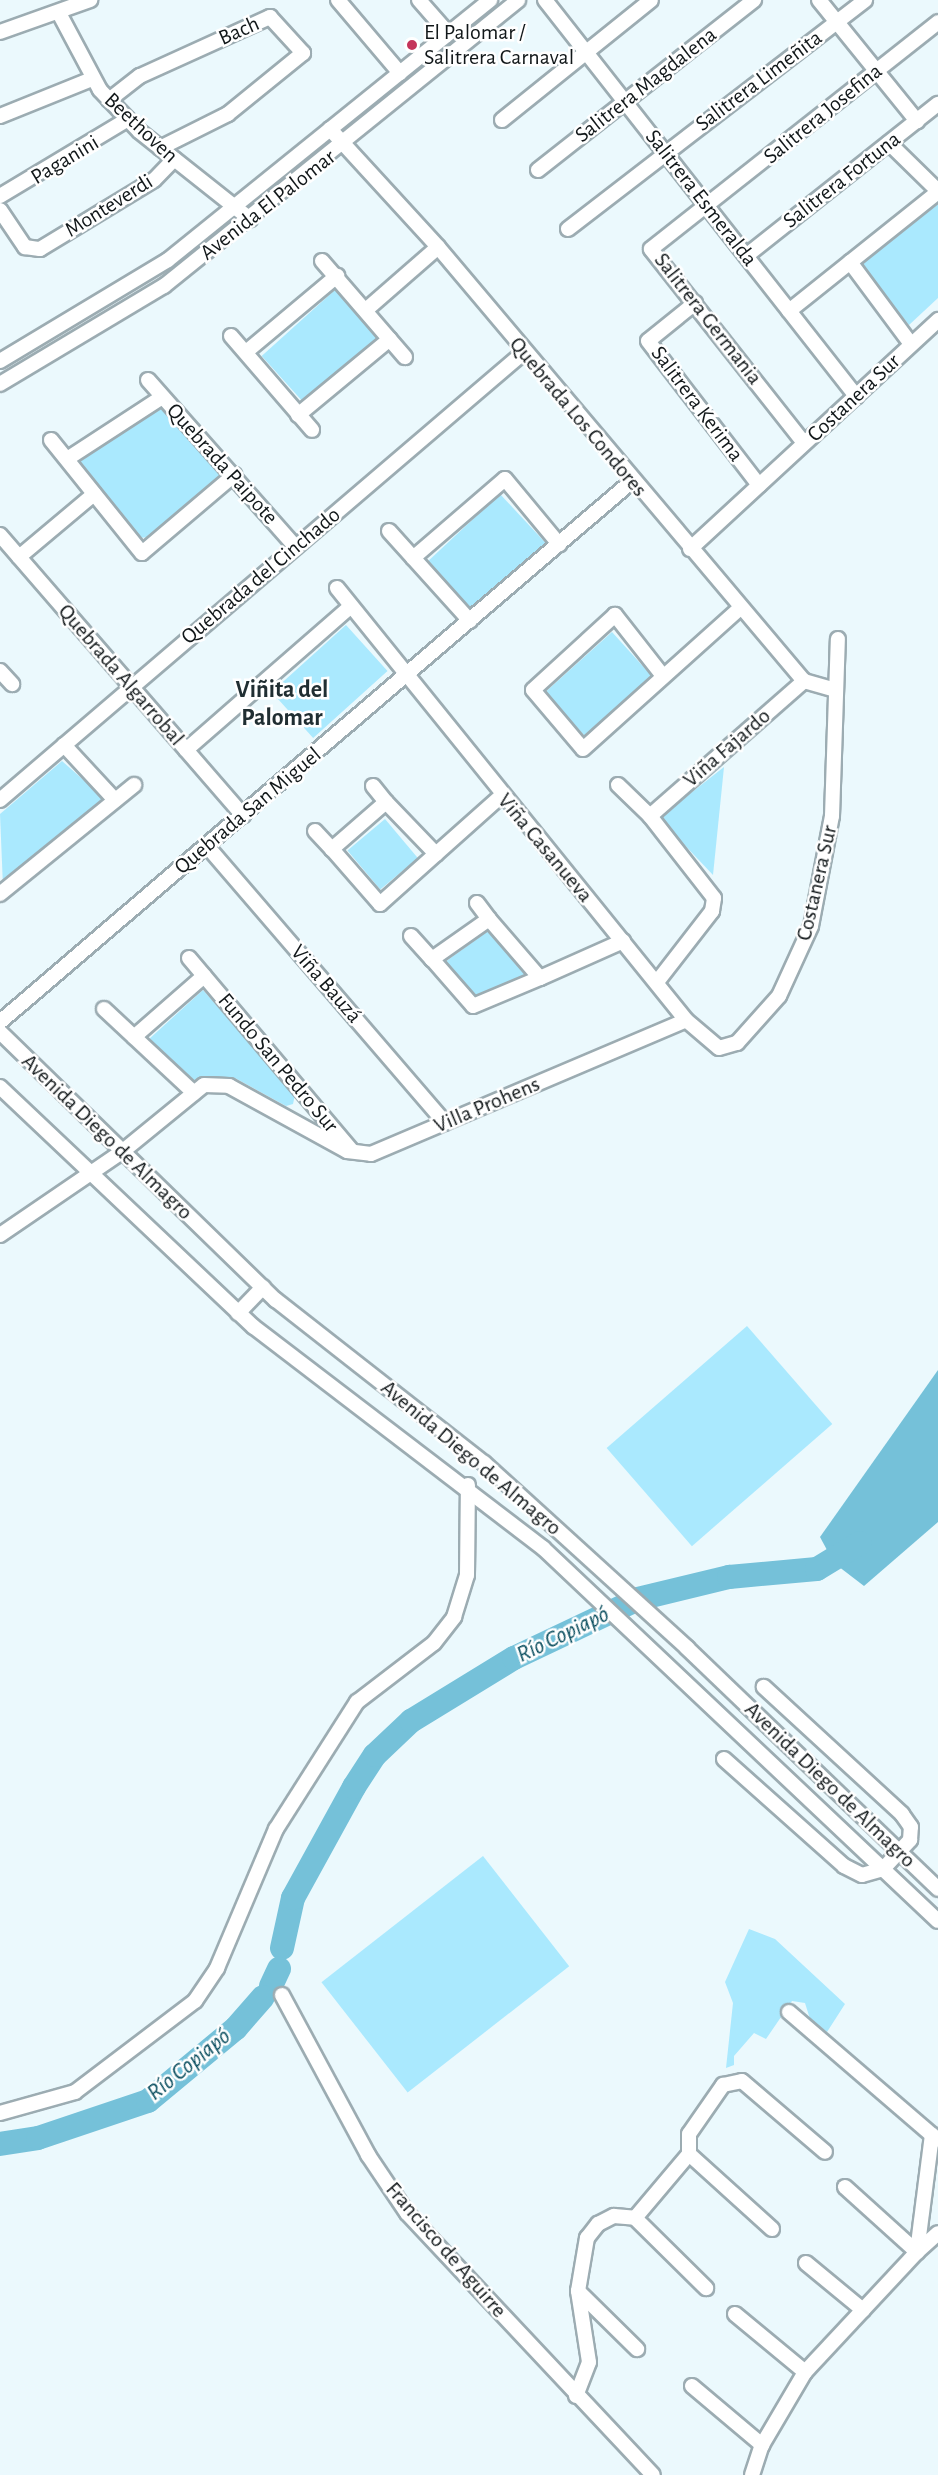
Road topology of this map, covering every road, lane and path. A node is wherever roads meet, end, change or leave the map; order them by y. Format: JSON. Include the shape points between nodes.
{"nodes":[{"id":1,"x":90,"y":0,"type":"edge"},
{"id":2,"x":338,"y":0,"type":"edge"},
{"id":3,"x":419,"y":0,"type":"edge"},
{"id":4,"x":490,"y":0,"type":"edge"},
{"id":5,"x":518,"y":0,"type":"edge"},
{"id":6,"x":545,"y":0,"type":"edge"},
{"id":7,"x":651,"y":0,"type":"edge"},
{"id":8,"x":754,"y":0,"type":"edge"},
{"id":9,"x":819,"y":0,"type":"edge"},
{"id":10,"x":865,"y":0,"type":"edge"},
{"id":11,"x":59,"y":13,"type":"junction"},
{"id":12,"x":837,"y":22,"type":"junction"},
{"id":13,"x":938,"y":22,"type":"edge"},
{"id":14,"x":0,"y":32,"type":"edge"},
{"id":15,"x":448,"y":33,"type":"junction"},
{"id":16,"x":586,"y":52,"type":"junction"},
{"id":17,"x":877,"y":71,"type":"junction"},
{"id":18,"x":400,"y":73,"type":"junction"},
{"id":19,"x":92,"y":80,"type":"junction"},
{"id":20,"x":109,"y":100,"type":"junction"},
{"id":21,"x":626,"y":102,"type":"junction"},
{"id":22,"x":938,"y":104,"type":"edge"},
{"id":23,"x":0,"y":116,"type":"edge"},
{"id":24,"x":128,"y":119,"type":"junction"},
{"id":25,"x":502,"y":120,"type":"dead end"},
{"id":26,"x":917,"y":121,"type":"junction"},
{"id":27,"x":330,"y":129,"type":"junction"},
{"id":28,"x":889,"y":143,"type":"junction"},
{"id":29,"x":346,"y":144,"type":"junction"},
{"id":30,"x":160,"y":148,"type":"junction"},
{"id":31,"x":666,"y":153,"type":"junction"},
{"id":32,"x":174,"y":159,"type":"junction"},
{"id":33,"x":538,"y":170,"type":"dead end"},
{"id":34,"x":938,"y":191,"type":"edge"},
{"id":35,"x":0,"y":195,"type":"edge"},
{"id":36,"x":707,"y":206,"type":"junction"},
{"id":37,"x":234,"y":207,"type":"junction"},
{"id":38,"x":0,"y":210,"type":"edge"},
{"id":39,"x":250,"y":219,"type":"junction"},
{"id":40,"x":568,"y":229,"type":"dead end"},
{"id":41,"x":438,"y":247,"type":"junction"},
{"id":42,"x":746,"y":256,"type":"junction"},
{"id":43,"x":322,"y":261,"type":"dead end"},
{"id":44,"x":850,"y":262,"type":"junction"},
{"id":45,"x":337,"y":276,"type":"junction"},
{"id":46,"x":695,"y":303,"type":"junction"},
{"id":47,"x":367,"y":309,"type":"junction"},
{"id":48,"x":789,"y":311,"type":"junction"},
{"id":49,"x":938,"y":320,"type":"edge"},
{"id":50,"x":231,"y":336,"type":"dead end"},
{"id":51,"x":390,"y":339,"type":"junction"},
{"id":52,"x":911,"y":345,"type":"junction"},
{"id":53,"x":246,"y":352,"type":"junction"},
{"id":54,"x":523,"y":353,"type":"junction"},
{"id":55,"x":405,"y":357,"type":"dead end"},
{"id":56,"x":0,"y":361,"type":"edge"},
{"id":57,"x":148,"y":380,"type":"dead end"},
{"id":58,"x":0,"y":384,"type":"edge"},
{"id":59,"x":856,"y":396,"type":"junction"},
{"id":60,"x":162,"y":397,"type":"junction"},
{"id":61,"x":298,"y":415,"type":"junction"},
{"id":62,"x":312,"y":430,"type":"dead end"},
{"id":63,"x":51,"y":440,"type":"dead end"},
{"id":64,"x":804,"y":443,"type":"junction"},
{"id":65,"x":67,"y":459,"type":"junction"},
{"id":66,"x":234,"y":475,"type":"junction"},
{"id":67,"x":632,"y":481,"type":"junction"},
{"id":68,"x":759,"y":485,"type":"junction"},
{"id":69,"x":94,"y":494,"type":"junction"},
{"id":70,"x":389,"y":531,"type":"dead end"},
{"id":71,"x":0,"y":535,"type":"edge"},
{"id":72,"x":559,"y":544,"type":"junction"},
{"id":73,"x":296,"y":547,"type":"junction"},
{"id":74,"x":690,"y":549,"type":"junction"},
{"id":75,"x":19,"y":557,"type":"junction"},
{"id":76,"x":413,"y":558,"type":"junction"},
{"id":77,"x":337,"y":588,"type":"dead end"},
{"id":78,"x":349,"y":608,"type":"junction"},
{"id":79,"x":740,"y":608,"type":"junction"},
{"id":80,"x":470,"y":621,"type":"junction"},
{"id":81,"x":838,"y":639,"type":"dead end"},
{"id":82,"x":0,"y":671,"type":"edge"},
{"id":83,"x":663,"y":676,"type":"junction"},
{"id":84,"x":405,"y":677,"type":"junction"},
{"id":85,"x":804,"y":681,"type":"junction"},
{"id":86,"x":12,"y":684,"type":"dead end"},
{"id":87,"x":131,"y":687,"type":"junction"},
{"id":88,"x":835,"y":690,"type":"junction"},
{"id":89,"x":64,"y":745,"type":"junction"},
{"id":90,"x":186,"y":750,"type":"junction"},
{"id":91,"x":134,"y":784,"type":"dead end"},
{"id":92,"x":618,"y":785,"type":"dead end"},
{"id":93,"x":373,"y":786,"type":"dead end"},
{"id":94,"x":501,"y":795,"type":"junction"},
{"id":95,"x":0,"y":800,"type":"edge"},
{"id":96,"x":115,"y":800,"type":"junction"},
{"id":97,"x":386,"y":802,"type":"junction"},
{"id":98,"x":243,"y":816,"type":"junction"},
{"id":99,"x":650,"y":816,"type":"junction"},
{"id":100,"x":315,"y":831,"type":"dead end"},
{"id":101,"x":207,"y":846,"type":"junction"},
{"id":102,"x":333,"y":849,"type":"junction"},
{"id":103,"x":436,"y":854,"type":"junction"},
{"id":104,"x":1,"y":895,"type":"edge"},
{"id":105,"x":477,"y":903,"type":"dead end"},
{"id":106,"x":489,"y":919,"type":"junction"},
{"id":107,"x":411,"y":936,"type":"dead end"},
{"id":108,"x":623,"y":941,"type":"junction"},
{"id":109,"x":189,"y":958,"type":"dead end"},
{"id":110,"x":432,"y":959,"type":"junction"},
{"id":111,"x":204,"y":976,"type":"junction"},
{"id":112,"x":540,"y":978,"type":"junction"},
{"id":113,"x":657,"y":982,"type":"junction"},
{"id":114,"x":104,"y":1009,"type":"dead end"},
{"id":115,"x":686,"y":1020,"type":"junction"},
{"id":116,"x":0,"y":1023,"type":"edge"},
{"id":117,"x":0,"y":1032,"type":"edge"},
{"id":118,"x":134,"y":1037,"type":"junction"},
{"id":119,"x":0,"y":1086,"type":"edge"},
{"id":120,"x":194,"y":1093,"type":"junction"},
{"id":121,"x":304,"y":1095,"type":"junction"},
{"id":122,"x":288,"y":1119,"type":"junction"},
{"id":123,"x":445,"y":1123,"type":"junction"},
{"id":124,"x":123,"y":1151,"type":"junction"},
{"id":125,"x":352,"y":1151,"type":"junction"},
{"id":126,"x":89,"y":1173,"type":"junction"},
{"id":127,"x":0,"y":1235,"type":"edge"},
{"id":128,"x":262,"y":1287,"type":"junction"},
{"id":129,"x":238,"y":1313,"type":"junction"},
{"id":130,"x":468,"y":1485,"type":"junction"},
{"id":131,"x":764,"y":1687,"type":"dead end"},
{"id":132,"x":724,"y":1759,"type":"dead end"},
{"id":133,"x":899,"y":1852,"type":"junction"},
{"id":134,"x":883,"y":1869,"type":"junction"},
{"id":135,"x":938,"y":1889,"type":"edge"},
{"id":136,"x":938,"y":1921,"type":"edge"},
{"id":137,"x":282,"y":1995,"type":"dead end"},
{"id":138,"x":789,"y":2012,"type":"dead end"},
{"id":139,"x":0,"y":2113,"type":"edge"},
{"id":140,"x":935,"y":2138,"type":"edge"},
{"id":141,"x":825,"y":2152,"type":"dead end"},
{"id":142,"x":688,"y":2154,"type":"junction"},
{"id":143,"x":845,"y":2187,"type":"dead end"},
{"id":144,"x":635,"y":2218,"type":"junction"},
{"id":145,"x":772,"y":2229,"type":"dead end"},
{"id":146,"x":938,"y":2233,"type":"edge"},
{"id":147,"x":917,"y":2252,"type":"junction"},
{"id":148,"x":806,"y":2263,"type":"dead end"},
{"id":149,"x":706,"y":2288,"type":"dead end"},
{"id":150,"x":578,"y":2291,"type":"junction"},
{"id":151,"x":863,"y":2310,"type":"junction"},
{"id":152,"x":735,"y":2314,"type":"dead end"},
{"id":153,"x":637,"y":2349,"type":"dead end"},
{"id":154,"x":804,"y":2372,"type":"junction"},
{"id":155,"x":692,"y":2386,"type":"dead end"},
{"id":156,"x":576,"y":2396,"type":"junction"},
{"id":157,"x":762,"y":2445,"type":"junction"},
{"id":158,"x":653,"y":2475,"type":"edge"},
{"id":159,"x":752,"y":2475,"type":"edge"}],
"edges":[{"from":1,"to":11,"type":"street"},
{"from":2,"to":18,"type":"street"},
{"from":3,"to":15,"type":"street"},
{"from":4,"to":15,"type":"street","name":"Avenida El Palomar"},
{"from":5,"to":29,"type":"street","name":"Avenida El Palomar"},
{"from":6,"to":16,"type":"street","name":"Salitrera Esmeralda"},
{"from":7,"to":16,"type":"street"},
{"from":8,"to":21,"type":"street","name":"Salitrera Magdalena"},
{"from":9,"to":12,"type":"street"},
{"from":10,"to":12,"type":"street","name":"Salitrera Limeñita"},
{"from":11,"to":14,"type":"street"},
{"from":11,"to":19,"type":"street","name":"Beethoven"},
{"from":12,"to":17,"type":"street"},
{"from":12,"to":31,"type":"street","name":"Salitrera Limeñita"},
{"from":13,"to":17,"type":"street","name":"Salitrera Josefina"},
{"from":15,"to":18,"type":"street","name":"Avenida El Palomar"},
{"from":16,"to":21,"type":"street","name":"Salitrera Esmeralda"},
{"from":16,"to":25,"type":"street"},
{"from":17,"to":26,"type":"street"},
{"from":17,"to":36,"type":"street","name":"Salitrera Josefina"},
{"from":18,"to":27,"type":"street","name":"Avenida El Palomar"},
{"from":19,"to":20,"type":"street","name":"Beethoven"},
{"from":19,"to":23,"type":"street"},
{"from":20,"to":24,"type":"street","name":"Beethoven"},
{"from":20,"to":30,"type":"street","name":"Bach","via":[[140,76],[270,17],[303,53],[228,114]]},
{"from":21,"to":31,"type":"street","name":"Salitrera Esmeralda"},
{"from":21,"to":33,"type":"street","name":"Salitrera Magdalena"},
{"from":22,"to":26,"type":"street","name":"Salitrera Fortuna"},
{"from":24,"to":30,"type":"street","name":"Beethoven"},
{"from":24,"to":35,"type":"street","name":"Paganini"},
{"from":26,"to":28,"type":"street","name":"Salitrera Fortuna"},
{"from":27,"to":29,"type":"street","name":"Quebrada Los Condores"},
{"from":27,"to":37,"type":"street","name":"Avenida El Palomar"},
{"from":28,"to":34,"type":"street"},
{"from":28,"to":42,"type":"street","name":"Salitrera Fortuna"},
{"from":29,"to":39,"type":"street","name":"Avenida El Palomar"},
{"from":29,"to":41,"type":"street","name":"Quebrada Los Condores"},
{"from":30,"to":32,"type":"street","name":"Beethoven"},
{"from":31,"to":36,"type":"street","name":"Salitrera Esmeralda"},
{"from":31,"to":40,"type":"street","name":"Salitrera Limeñita"},
{"from":32,"to":37,"type":"street","name":"Beethoven"},
{"from":32,"to":38,"type":"street","name":"Monteverdi","via":[[154,180],[40,249],[25,247]]},
{"from":34,"to":44,"type":"street"},
{"from":36,"to":42,"type":"street","name":"Salitrera Esmeralda"},
{"from":36,"to":46,"type":"street","name":"Salitrera Germania","via":[[651,249]]},
{"from":37,"to":39,"type":"street","name":"Beethoven"},
{"from":37,"to":56,"type":"street","name":"Avenida El Palomar","via":[[168,260]]},
{"from":39,"to":58,"type":"street","name":"Avenida El Palomar","via":[[164,286]]},
{"from":41,"to":47,"type":"street"},
{"from":41,"to":54,"type":"street","name":"Quebrada Los Condores"},
{"from":42,"to":48,"type":"street","name":"Salitrera Esmeralda"},
{"from":43,"to":45,"type":"street"},
{"from":44,"to":48,"type":"street"},
{"from":44,"to":52,"type":"street"},
{"from":45,"to":47,"type":"street"},
{"from":45,"to":53,"type":"street"},
{"from":46,"to":64,"type":"street","name":"Salitrera Germania"},
{"from":46,"to":68,"type":"street","name":"Salitrera Kerima","via":[[648,341]]},
{"from":47,"to":51,"type":"street"},
{"from":48,"to":59,"type":"street","name":"Salitrera Esmeralda"},
{"from":49,"to":52,"type":"street","name":"Costanera Sur"},
{"from":50,"to":53,"type":"street"},
{"from":51,"to":55,"type":"street"},
{"from":51,"to":61,"type":"street"},
{"from":52,"to":59,"type":"street","name":"Costanera Sur"},
{"from":53,"to":61,"type":"street"},
{"from":54,"to":67,"type":"street","name":"Quebrada Los Condores"},
{"from":54,"to":73,"type":"street","name":"Quebrada del Cinchado"},
{"from":57,"to":60,"type":"street","name":"Quebrada Paipote"},
{"from":59,"to":64,"type":"street","name":"Costanera Sur"},
{"from":60,"to":65,"type":"street"},
{"from":60,"to":66,"type":"street","name":"Quebrada Paipote"},
{"from":61,"to":62,"type":"street"},
{"from":63,"to":65,"type":"street"},
{"from":64,"to":68,"type":"street","name":"Costanera Sur"},
{"from":65,"to":69,"type":"street"},
{"from":66,"to":69,"type":"street","via":[[142,553]]},
{"from":66,"to":73,"type":"street","name":"Quebrada Paipote"},
{"from":67,"to":72,"type":"street","name":"Quebrada San Miguel"},
{"from":67,"to":74,"type":"street","name":"Quebrada Los Condores"},
{"from":68,"to":74,"type":"street","name":"Costanera Sur"},
{"from":69,"to":75,"type":"street"},
{"from":70,"to":76,"type":"street"},
{"from":71,"to":75,"type":"street","name":"Quebrada Algarrobal"},
{"from":72,"to":76,"type":"street","via":[[505,479]]},
{"from":72,"to":80,"type":"street","name":"Quebrada San Miguel"},
{"from":73,"to":87,"type":"street","name":"Quebrada del Cinchado"},
{"from":74,"to":79,"type":"street","name":"Quebrada Los Condores"},
{"from":75,"to":87,"type":"street","name":"Quebrada Algarrobal"},
{"from":76,"to":80,"type":"street"},
{"from":77,"to":78,"type":"street","name":"Viña Casanueva"},
{"from":78,"to":84,"type":"street","name":"Viña Casanueva"},
{"from":78,"to":90,"type":"street"},
{"from":79,"to":83,"type":"street"},
{"from":79,"to":85,"type":"street","name":"Quebrada Los Condores"},
{"from":80,"to":84,"type":"street","name":"Quebrada San Miguel"},
{"from":81,"to":88,"type":"street","name":"Costanera Sur"},
{"from":82,"to":86,"type":"street"},
{"from":83,"to":83,"type":"street","via":[[583,748],[533,690],[615,615]]},
{"from":84,"to":94,"type":"street","name":"Viña Casanueva"},
{"from":84,"to":98,"type":"street","name":"Quebrada San Miguel"},
{"from":85,"to":88,"type":"street"},
{"from":85,"to":99,"type":"street","name":"Viña Fajardo"},
{"from":87,"to":89,"type":"street","name":"Quebrada del Cinchado"},
{"from":87,"to":90,"type":"street","name":"Quebrada Algarrobal"},
{"from":88,"to":115,"type":"street","name":"Costanera Sur","via":[[832,816],[819,892],[797,962],[779,996],[730,1046],[714,1047]]},
{"from":89,"to":95,"type":"street","name":"Quebrada del Cinchado"},
{"from":89,"to":96,"type":"street"},
{"from":90,"to":98,"type":"street","name":"Quebrada Algarrobal"},
{"from":91,"to":96,"type":"street"},
{"from":92,"to":99,"type":"street"},
{"from":93,"to":97,"type":"street"},
{"from":94,"to":103,"type":"street"},
{"from":94,"to":108,"type":"street","name":"Viña Casanueva"},
{"from":96,"to":104,"type":"street"},
{"from":97,"to":102,"type":"street"},
{"from":97,"to":103,"type":"street"},
{"from":98,"to":101,"type":"street","name":"Quebrada San Miguel"},
{"from":99,"to":113,"type":"street","via":[[714,898],[712,911]]},
{"from":100,"to":102,"type":"street"},
{"from":101,"to":116,"type":"street","name":"Quebrada San Miguel"},
{"from":101,"to":123,"type":"street","name":"Viña Bauzá"},
{"from":102,"to":103,"type":"street","via":[[380,904]]},
{"from":105,"to":106,"type":"street"},
{"from":106,"to":110,"type":"street"},
{"from":106,"to":112,"type":"street"},
{"from":107,"to":110,"type":"street"},
{"from":108,"to":112,"type":"street"},
{"from":108,"to":113,"type":"street","name":"Viña Casanueva"},
{"from":109,"to":111,"type":"street","name":"Fundo San Pedro Sur"},
{"from":110,"to":112,"type":"street","via":[[473,1005]]},
{"from":111,"to":118,"type":"street","name":"Fundo San Pedro Sur"},
{"from":111,"to":121,"type":"street","name":"Fundo San Pedro Sur"},
{"from":113,"to":115,"type":"street","name":"Viña Casanueva"},
{"from":114,"to":118,"type":"street"},
{"from":115,"to":123,"type":"street","name":"Villa Prohens"},
{"from":117,"to":124,"type":"street","name":"Avenida Diego de Almagro"},
{"from":118,"to":120,"type":"street"},
{"from":119,"to":126,"type":"street","name":"Avenida Diego de Almagro"},
{"from":120,"to":122,"type":"street","name":"Villa Prohens","via":[[204,1085],[229,1086]]},
{"from":120,"to":124,"type":"street","name":"Villa Prohens"},
{"from":121,"to":122,"type":"street","via":[[304,1104]]},
{"from":121,"to":125,"type":"street","name":"Fundo San Pedro Sur"},
{"from":122,"to":125,"type":"street","name":"Villa Prohens"},
{"from":123,"to":125,"type":"street","name":"Villa Prohens","via":[[371,1154]]},
{"from":124,"to":126,"type":"street","name":"Villa Prohens"},
{"from":124,"to":128,"type":"street","name":"Avenida Diego de Almagro"},
{"from":126,"to":127,"type":"street","name":"Villa Prohens"},
{"from":126,"to":129,"type":"street","name":"Avenida Diego de Almagro"},
{"from":128,"to":129,"type":"street"},
{"from":128,"to":133,"type":"street","name":"Avenida Diego de Almagro","via":[[437,1424],[598,1565]]},
{"from":129,"to":130,"type":"street","name":"Avenida Diego de Almagro"},
{"from":130,"to":134,"type":"street","name":"Avenida Diego de Almagro","via":[[573,1576]]},
{"from":130,"to":139,"type":"street","via":[[467,1575],[454,1617],[434,1643],[357,1702],[276,1829],[217,1968],[195,2001],[75,2092]]},
{"from":131,"to":133,"type":"street","via":[[902,1814],[911,1827],[910,1840]]},
{"from":132,"to":134,"type":"street","via":[[844,1866],[862,1875]]},
{"from":133,"to":134,"type":"street"},
{"from":133,"to":135,"type":"street","name":"Avenida Diego de Almagro"},
{"from":134,"to":136,"type":"street","name":"Avenida Diego de Almagro"},
{"from":137,"to":156,"type":"street","name":"Francisco de Aguirre","via":[[387,2185]]},
{"from":138,"to":140,"type":"street"},
{"from":140,"to":147,"type":"street"},
{"from":141,"to":142,"type":"street","via":[[742,2081],[723,2085],[689,2134]]},
{"from":142,"to":144,"type":"street"},
{"from":142,"to":145,"type":"street"},
{"from":143,"to":147,"type":"street"},
{"from":144,"to":149,"type":"street"},
{"from":144,"to":150,"type":"street","via":[[614,2216],[592,2231]]},
{"from":146,"to":147,"type":"street"},
{"from":147,"to":151,"type":"street"},
{"from":148,"to":151,"type":"street"},
{"from":150,"to":153,"type":"street"},
{"from":150,"to":156,"type":"street","via":[[589,2362]]},
{"from":151,"to":154,"type":"street"},
{"from":152,"to":154,"type":"street"},
{"from":154,"to":157,"type":"street"},
{"from":155,"to":157,"type":"street"},
{"from":156,"to":158,"type":"street","name":"Francisco de Aguirre"},
{"from":157,"to":159,"type":"street"}]}
